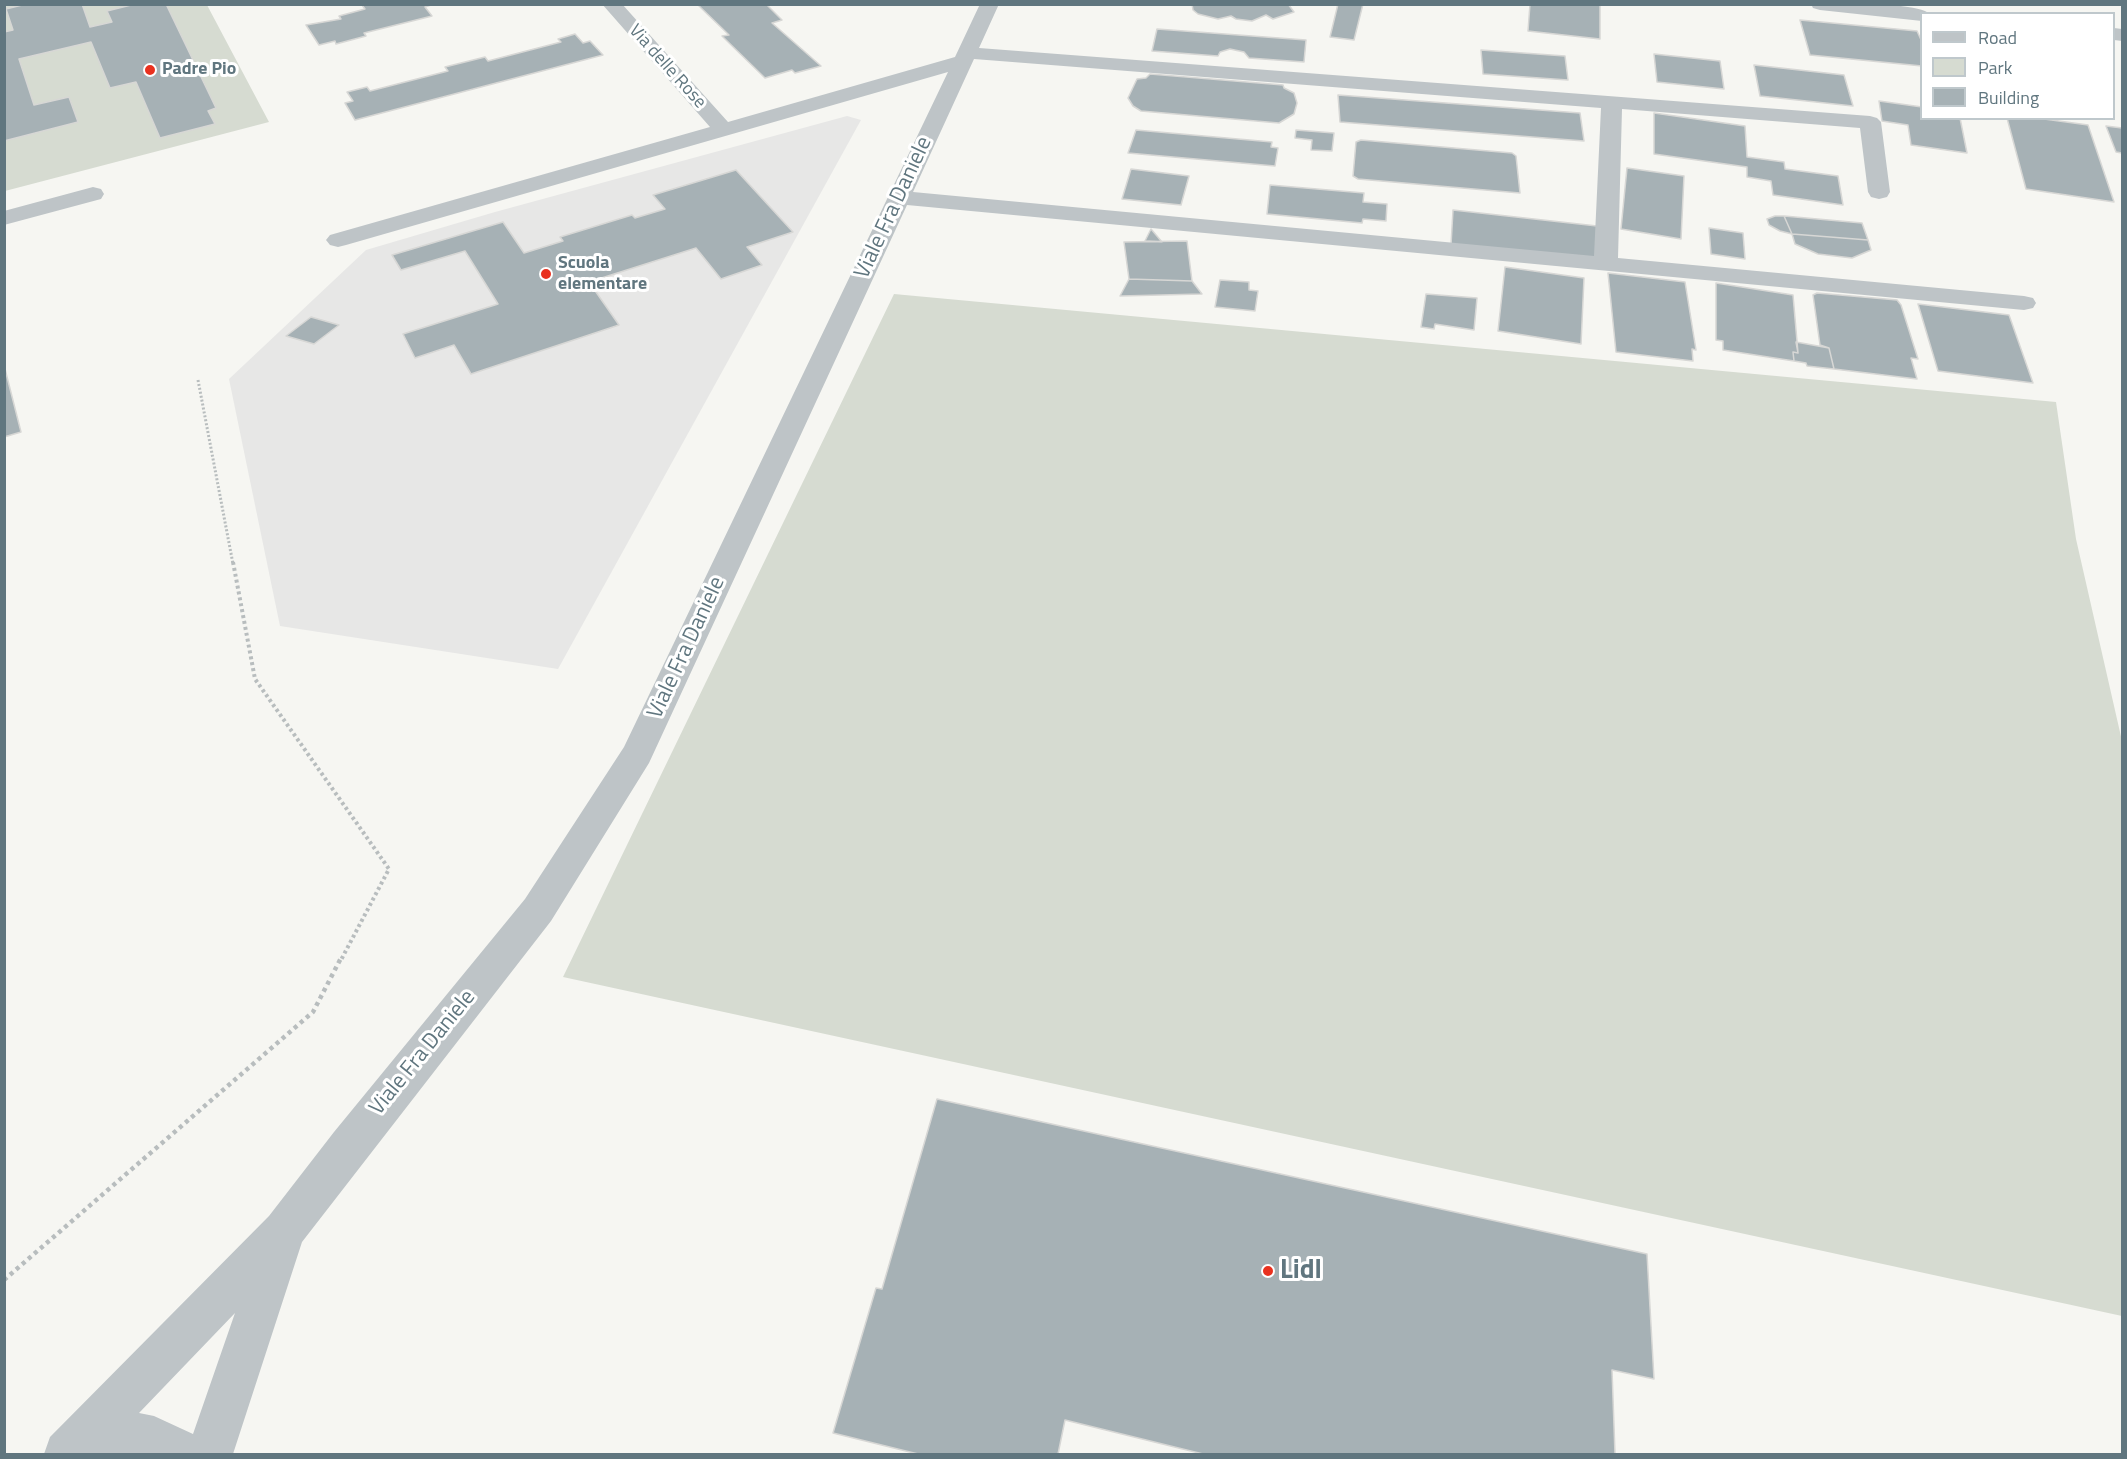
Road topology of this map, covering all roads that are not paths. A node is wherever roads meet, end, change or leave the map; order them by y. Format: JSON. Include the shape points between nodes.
{"nodes":[{"id":1,"x":611,"y":4,"type":"edge"},
{"id":2,"x":990,"y":4,"type":"edge"},
{"id":3,"x":1820,"y":4,"type":"edge"},
{"id":4,"x":1920,"y":15,"type":"edge"},
{"id":5,"x":959,"y":72,"type":"junction"},
{"id":6,"x":913,"y":76,"type":"junction"},
{"id":7,"x":1612,"y":102,"type":"junction"},
{"id":8,"x":724,"y":130,"type":"junction"},
{"id":9,"x":1879,"y":192,"type":"dead end"},
{"id":10,"x":93,"y":194,"type":"dead end"},
{"id":11,"x":899,"y":198,"type":"junction"},
{"id":12,"x":4,"y":218,"type":"edge"},
{"id":13,"x":338,"y":240,"type":"dead end"},
{"id":14,"x":1606,"y":264,"type":"junction"},
{"id":15,"x":2024,"y":303,"type":"dead end"},
{"id":16,"x":284,"y":1231,"type":"junction"},
{"id":17,"x":67,"y":1455,"type":"edge"},
{"id":18,"x":72,"y":1455,"type":"edge"},
{"id":19,"x":183,"y":1455,"type":"edge"},
{"id":20,"x":210,"y":1455,"type":"edge"}],
"edges":[{"from":1,"to":8,"type":"street","name":"Via delle Rose"},
{"from":2,"to":5,"type":"street","name":"Viale Fra Daniele"},
{"from":3,"to":4,"type":"street"},
{"from":5,"to":6,"type":"street"},
{"from":5,"to":6,"type":"street"},
{"from":5,"to":7,"type":"street"},
{"from":5,"to":11,"type":"street","name":"Viale Fra Daniele"},
{"from":6,"to":8,"type":"street"},
{"from":7,"to":9,"type":"street","via":[[1870,122]]},
{"from":7,"to":14,"type":"street"},
{"from":8,"to":13,"type":"street","via":[[657,141]]},
{"from":10,"to":12,"type":"street"},
{"from":11,"to":14,"type":"street"},
{"from":11,"to":16,"type":"street","name":"Viale Fra Daniele","via":[[637,754],[538,910]]},
{"from":14,"to":15,"type":"street"},
{"from":16,"to":17,"type":"street","name":"Viale Fra Daniele"},
{"from":16,"to":20,"type":"street","name":"Viale Fra Daniele"},
{"from":18,"to":19,"type":"street","via":[[99,1442],[134,1435],[164,1441]]}]}
